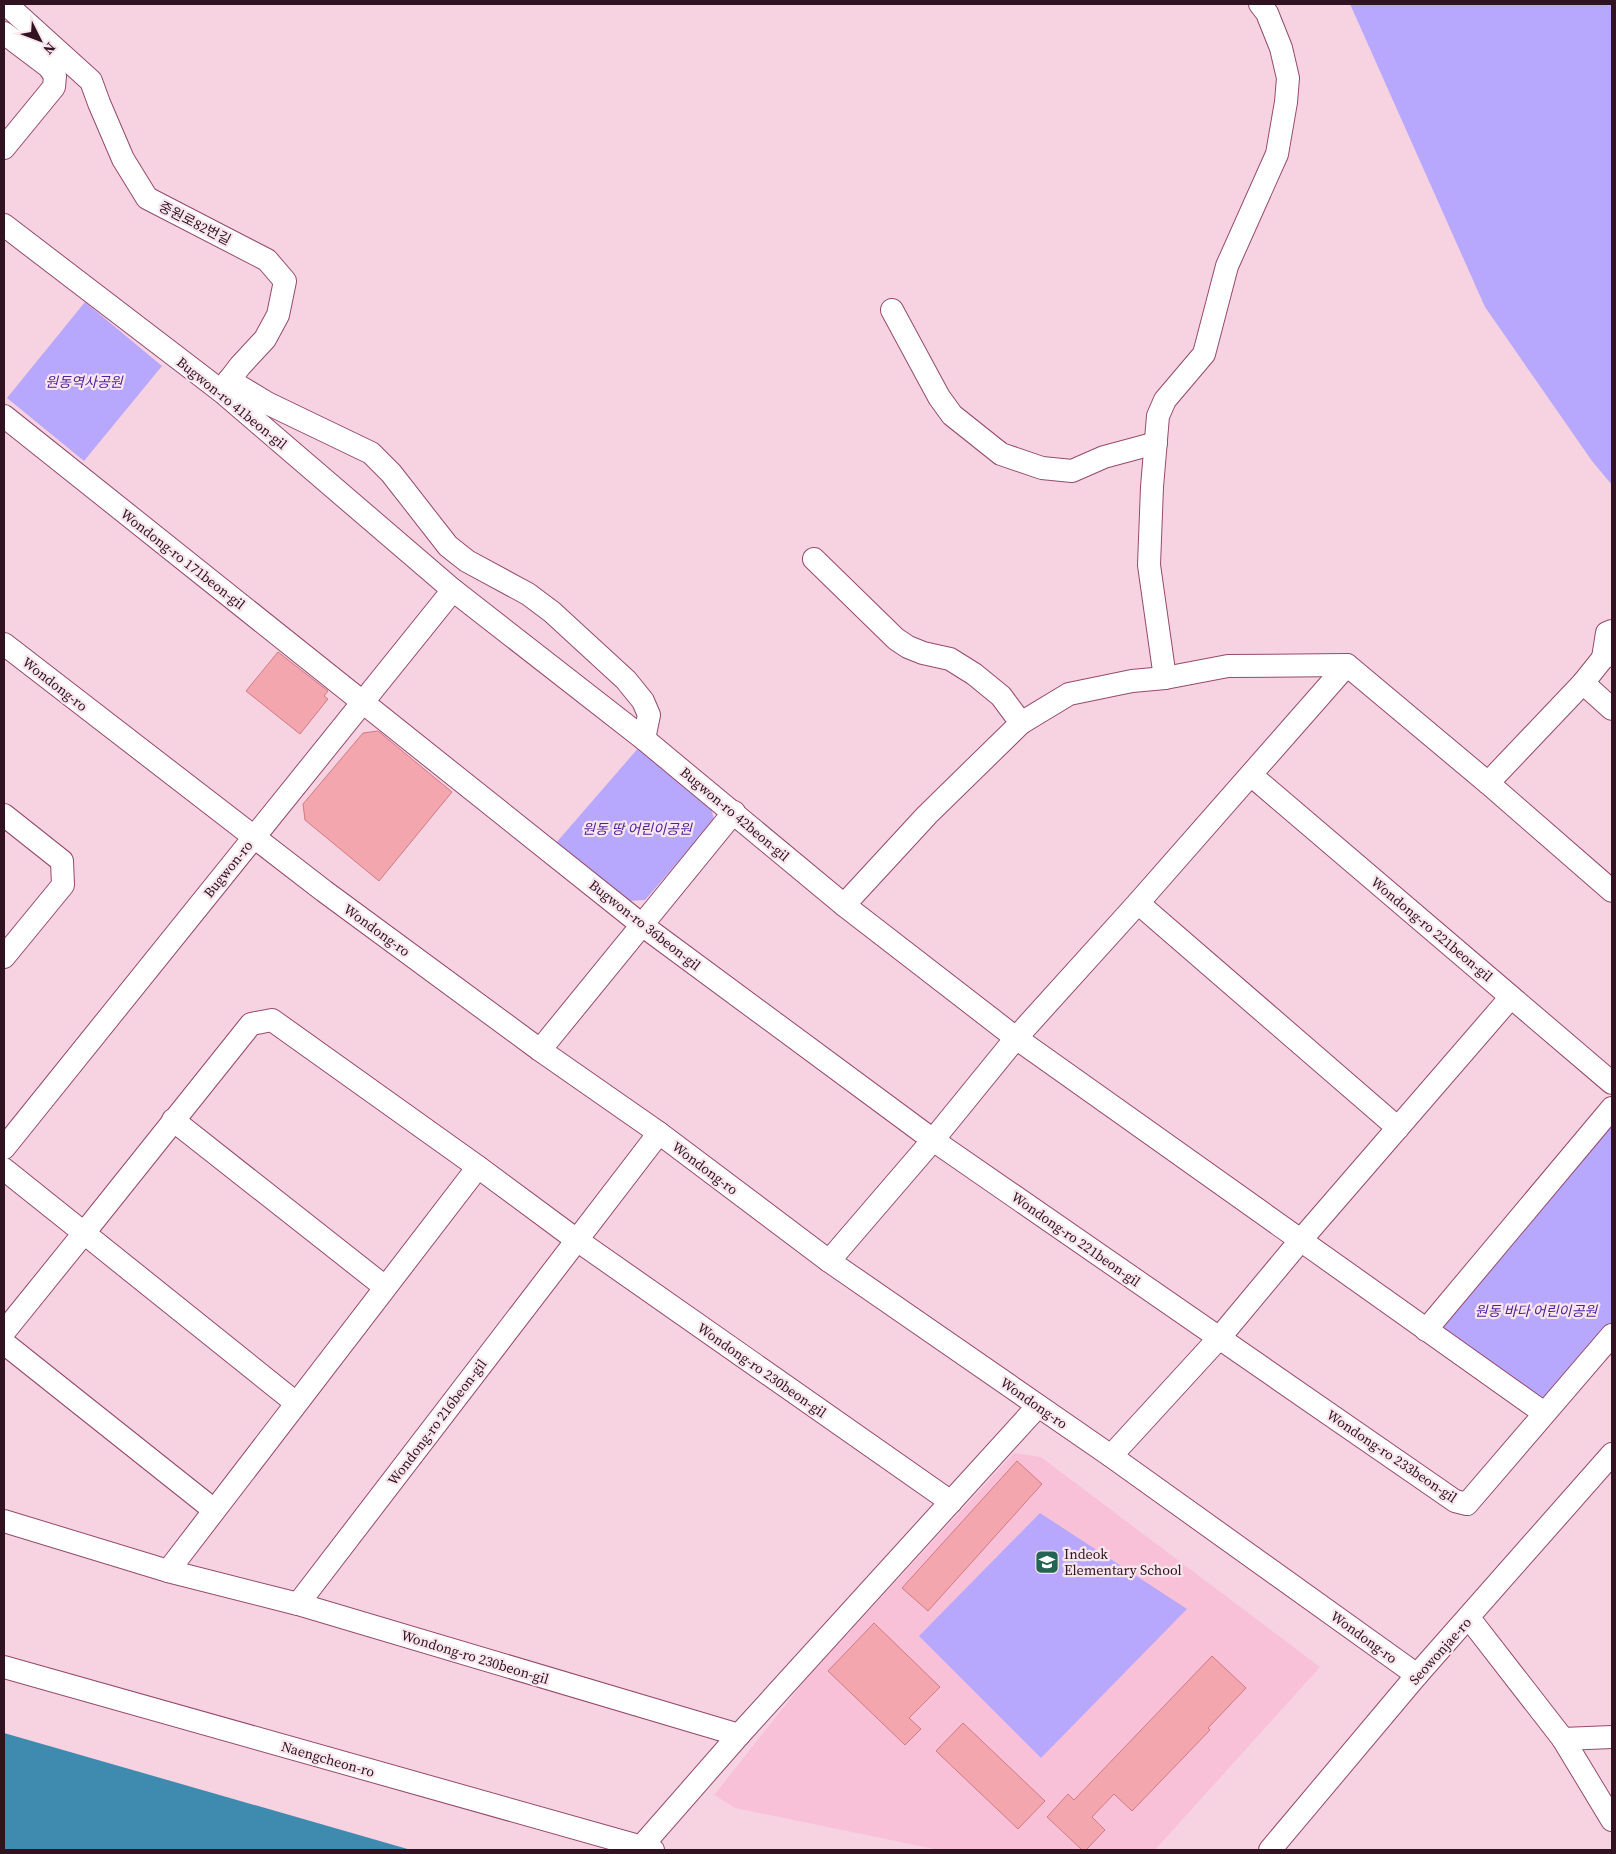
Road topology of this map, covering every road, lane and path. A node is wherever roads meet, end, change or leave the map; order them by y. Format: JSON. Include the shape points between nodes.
{"nodes":[{"id":1,"x":6,"y":4,"type":"edge"},
{"id":2,"x":1260,"y":4,"type":"edge"},
{"id":3,"x":4,"y":33,"type":"edge"},
{"id":4,"x":4,"y":148,"type":"edge"},
{"id":5,"x":4,"y":226,"type":"edge"},
{"id":6,"x":892,"y":310,"type":"dead end"},
{"id":7,"x":225,"y":385,"type":"junction"},
{"id":8,"x":4,"y":416,"type":"edge"},
{"id":9,"x":1156,"y":443,"type":"junction"},
{"id":10,"x":814,"y":559,"type":"dead end"},
{"id":11,"x":453,"y":590,"type":"junction"},
{"id":12,"x":1612,"y":632,"type":"edge"},
{"id":13,"x":4,"y":644,"type":"edge"},
{"id":14,"x":1607,"y":656,"type":"edge"},
{"id":15,"x":1347,"y":665,"type":"junction"},
{"id":16,"x":1165,"y":678,"type":"junction"},
{"id":17,"x":1583,"y":683,"type":"junction"},
{"id":18,"x":363,"y":701,"type":"junction"},
{"id":19,"x":1612,"y":709,"type":"edge"},
{"id":20,"x":1021,"y":723,"type":"junction"},
{"id":21,"x":644,"y":739,"type":"junction"},
{"id":22,"x":1251,"y":775,"type":"junction"},
{"id":23,"x":1488,"y":782,"type":"junction"},
{"id":24,"x":734,"y":812,"type":"junction"},
{"id":25,"x":4,"y":815,"type":"edge"},
{"id":26,"x":254,"y":837,"type":"junction"},
{"id":27,"x":1612,"y":891,"type":"edge"},
{"id":28,"x":1138,"y":904,"type":"junction"},
{"id":29,"x":844,"y":905,"type":"junction"},
{"id":30,"x":642,"y":924,"type":"junction"},
{"id":31,"x":4,"y":957,"type":"edge"},
{"id":32,"x":1511,"y":997,"type":"junction"},
{"id":33,"x":1016,"y":1038,"type":"junction"},
{"id":34,"x":540,"y":1050,"type":"junction"},
{"id":35,"x":1612,"y":1083,"type":"edge"},
{"id":36,"x":1612,"y":1108,"type":"edge"},
{"id":37,"x":173,"y":1120,"type":"junction"},
{"id":38,"x":1398,"y":1128,"type":"junction"},
{"id":39,"x":659,"y":1133,"type":"junction"},
{"id":40,"x":933,"y":1140,"type":"junction"},
{"id":41,"x":4,"y":1148,"type":"edge"},
{"id":42,"x":478,"y":1167,"type":"junction"},
{"id":43,"x":4,"y":1169,"type":"edge"},
{"id":44,"x":84,"y":1232,"type":"junction"},
{"id":45,"x":575,"y":1239,"type":"junction"},
{"id":46,"x":1300,"y":1241,"type":"junction"},
{"id":47,"x":829,"y":1261,"type":"junction"},
{"id":48,"x":386,"y":1286,"type":"junction"},
{"id":49,"x":1426,"y":1330,"type":"junction"},
{"id":50,"x":4,"y":1332,"type":"edge"},
{"id":51,"x":1612,"y":1335,"type":"edge"},
{"id":52,"x":1220,"y":1337,"type":"junction"},
{"id":53,"x":4,"y":1343,"type":"edge"},
{"id":54,"x":296,"y":1403,"type":"junction"},
{"id":55,"x":1038,"y":1406,"type":"junction"},
{"id":56,"x":1544,"y":1413,"type":"junction"},
{"id":57,"x":1612,"y":1454,"type":"edge"},
{"id":58,"x":1111,"y":1456,"type":"junction"},
{"id":59,"x":951,"y":1502,"type":"junction"},
{"id":60,"x":214,"y":1510,"type":"junction"},
{"id":61,"x":4,"y":1521,"type":"edge"},
{"id":62,"x":168,"y":1570,"type":"junction"},
{"id":63,"x":298,"y":1604,"type":"junction"},
{"id":64,"x":1469,"y":1618,"type":"junction"},
{"id":65,"x":4,"y":1667,"type":"edge"},
{"id":66,"x":1417,"y":1675,"type":"junction"},
{"id":67,"x":739,"y":1735,"type":"junction"},
{"id":68,"x":1612,"y":1737,"type":"edge"},
{"id":69,"x":1563,"y":1739,"type":"junction"},
{"id":70,"x":1612,"y":1820,"type":"edge"},
{"id":71,"x":647,"y":1849,"type":"edge"},
{"id":72,"x":1270,"y":1850,"type":"edge"}],
"edges":[{"from":1,"to":7,"type":"street","name":"중원로82번길","via":[[92,81],[123,160],[147,198],[267,260],[285,281],[278,315],[266,339]]},
{"from":2,"to":9,"type":"street","via":[[1281,48],[1288,78],[1276,154],[1227,266],[1204,354],[1165,400],[1158,416]]},
{"from":3,"to":4,"type":"street","via":[[49,67],[55,76],[54,87]]},
{"from":5,"to":7,"type":"street","name":"Bugwon-ro 41beon-gil"},
{"from":6,"to":9,"type":"street","via":[[952,415],[1001,454],[1042,468],[1072,471],[1104,457]]},
{"from":7,"to":11,"type":"street","name":"Bugwon-ro 41beon-gil"},
{"from":7,"to":21,"type":"street","via":[[371,453],[391,473],[448,546],[552,612],[626,680],[643,701],[649,715]]},
{"from":8,"to":18,"type":"street","name":"Wondong-ro 171beon-gil"},
{"from":9,"to":16,"type":"street","via":[[1149,565]]},
{"from":10,"to":20,"type":"street","via":[[896,639],[923,653],[950,659],[974,674],[1000,696]]},
{"from":11,"to":18,"type":"street","name":"Bugwon-ro"},
{"from":11,"to":21,"type":"street","name":"Bugwon-ro 42beon-gil"},
{"from":12,"to":14,"type":"street","via":[[1607,633]]},
{"from":13,"to":26,"type":"street","name":"Wondong-ro"},
{"from":14,"to":17,"type":"street"},
{"from":15,"to":16,"type":"street","via":[[1228,666]]},
{"from":15,"to":22,"type":"street"},
{"from":15,"to":23,"type":"street"},
{"from":16,"to":20,"type":"street","via":[[1069,694]]},
{"from":17,"to":19,"type":"street"},
{"from":17,"to":23,"type":"street"},
{"from":18,"to":26,"type":"street","name":"Bugwon-ro"},
{"from":18,"to":30,"type":"street","name":"Bugwon-ro 36beon-gil"},
{"from":20,"to":29,"type":"street","via":[[927,815]]},
{"from":21,"to":24,"type":"street","name":"Bugwon-ro 42beon-gil"},
{"from":22,"to":28,"type":"street"},
{"from":22,"to":32,"type":"street","name":"Wondong-ro 221beon-gil"},
{"from":23,"to":27,"type":"street"},
{"from":24,"to":29,"type":"street","name":"Bugwon-ro 42beon-gil"},
{"from":24,"to":30,"type":"street"},
{"from":25,"to":31,"type":"street","via":[[62,861],[63,885]]},
{"from":26,"to":34,"type":"street","name":"Wondong-ro"},
{"from":26,"to":41,"type":"street","name":"Bugwon-ro"},
{"from":28,"to":33,"type":"street"},
{"from":28,"to":38,"type":"street"},
{"from":29,"to":33,"type":"street","name":"Bugwon-ro 42beon-gil"},
{"from":30,"to":34,"type":"street"},
{"from":30,"to":40,"type":"street","name":"Bugwon-ro 36beon-gil"},
{"from":32,"to":35,"type":"street","name":"Wondong-ro 221beon-gil"},
{"from":32,"to":38,"type":"street"},
{"from":33,"to":40,"type":"street"},
{"from":33,"to":46,"type":"street"},
{"from":34,"to":39,"type":"street","name":"Wondong-ro"},
{"from":36,"to":49,"type":"street"},
{"from":37,"to":42,"type":"street","via":[[251,1024],[272,1020]]},
{"from":37,"to":44,"type":"street"},
{"from":37,"to":48,"type":"street"},
{"from":38,"to":46,"type":"street"},
{"from":39,"to":45,"type":"street","name":"Wondong-ro 216beon-gil"},
{"from":39,"to":47,"type":"street","name":"Wondong-ro"},
{"from":40,"to":47,"type":"street"},
{"from":40,"to":52,"type":"street","name":"Wondong-ro 221beon-gil"},
{"from":42,"to":45,"type":"street"},
{"from":42,"to":48,"type":"street"},
{"from":43,"to":44,"type":"street"},
{"from":44,"to":50,"type":"street"},
{"from":44,"to":54,"type":"street"},
{"from":45,"to":59,"type":"street","name":"Wondong-ro 230beon-gil"},
{"from":45,"to":63,"type":"street","name":"Wondong-ro 216beon-gil"},
{"from":46,"to":49,"type":"street"},
{"from":46,"to":52,"type":"street"},
{"from":47,"to":55,"type":"street","name":"Wondong-ro"},
{"from":48,"to":54,"type":"street"},
{"from":49,"to":56,"type":"street"},
{"from":51,"to":56,"type":"street","name":"Wondong-ro 233beon-gil"},
{"from":52,"to":56,"type":"street","name":"Wondong-ro 233beon-gil","via":[[1455,1501],[1467,1504]]},
{"from":52,"to":58,"type":"street"},
{"from":53,"to":60,"type":"street"},
{"from":54,"to":60,"type":"street"},
{"from":55,"to":58,"type":"street","name":"Wondong-ro"},
{"from":55,"to":59,"type":"street"},
{"from":57,"to":64,"type":"street","name":"Seowonjae-ro"},
{"from":58,"to":66,"type":"street","name":"Wondong-ro"},
{"from":59,"to":67,"type":"street"},
{"from":60,"to":62,"type":"street"},
{"from":61,"to":62,"type":"street"},
{"from":62,"to":63,"type":"street"},
{"from":63,"to":67,"type":"street","name":"Wondong-ro 230beon-gil"},
{"from":64,"to":66,"type":"street","name":"Seowonjae-ro"},
{"from":64,"to":69,"type":"street"},
{"from":65,"to":71,"type":"street","name":"Naengcheon-ro"},
{"from":66,"to":72,"type":"street","name":"Seowonjae-ro"},
{"from":67,"to":71,"type":"street"},
{"from":68,"to":69,"type":"street"},
{"from":69,"to":70,"type":"street"}]}
